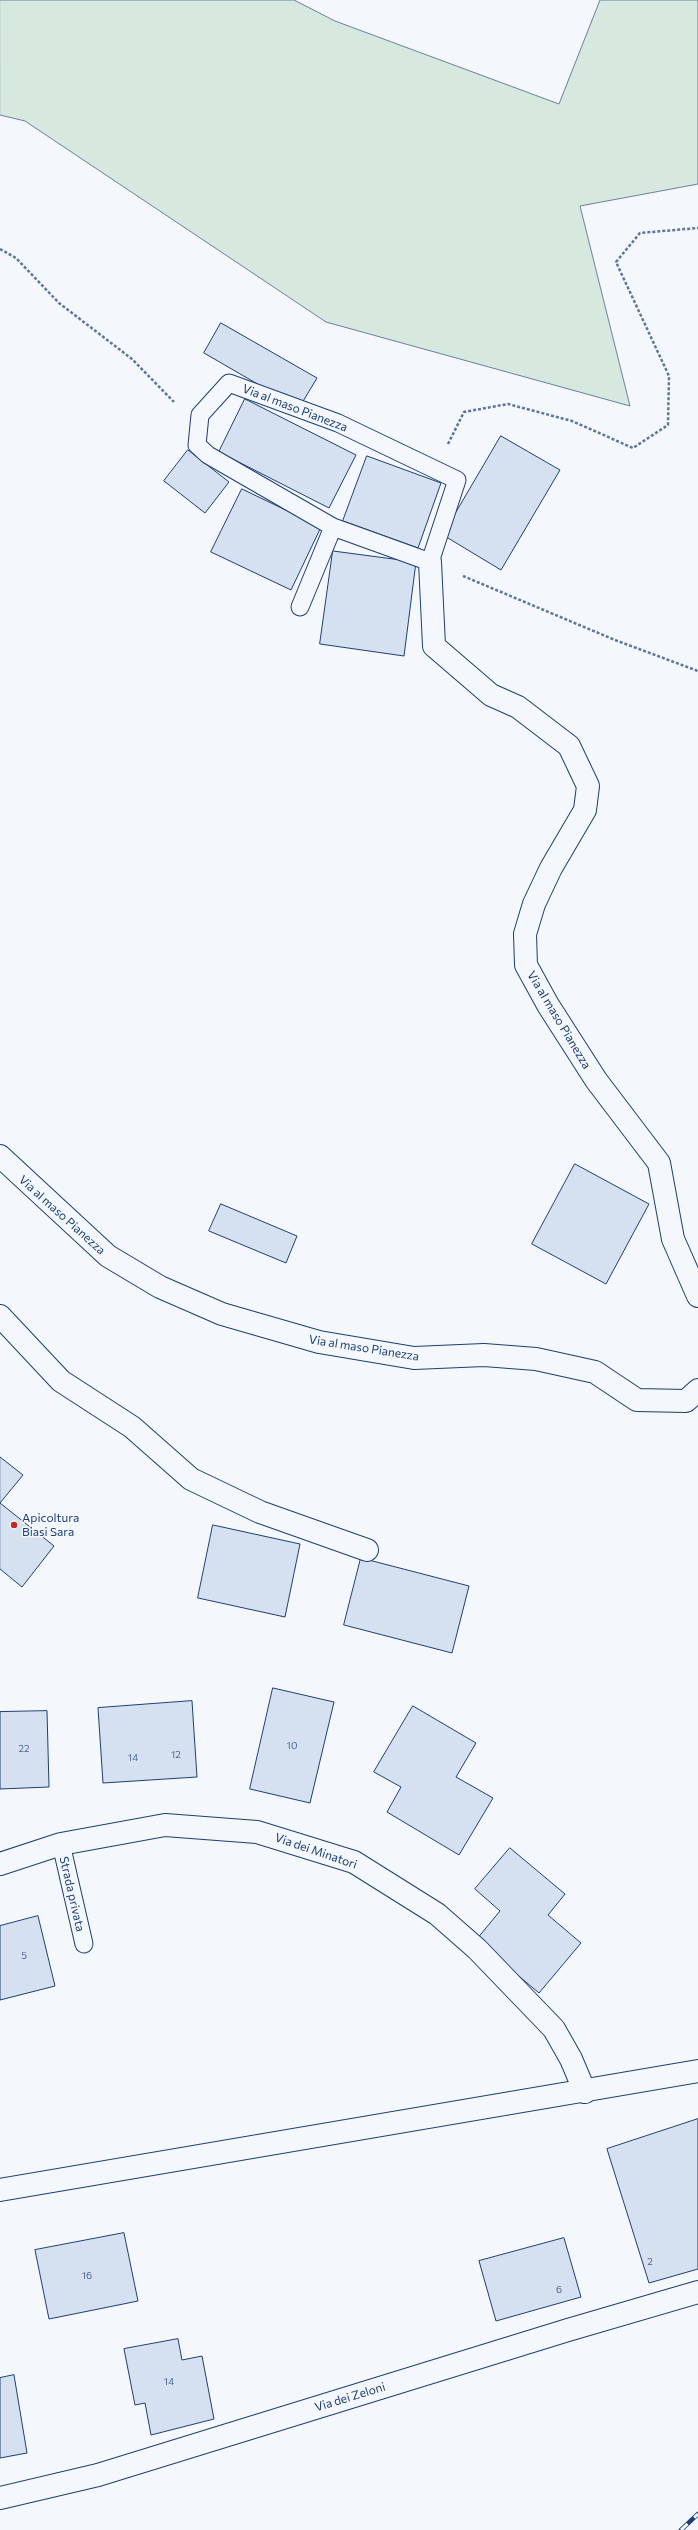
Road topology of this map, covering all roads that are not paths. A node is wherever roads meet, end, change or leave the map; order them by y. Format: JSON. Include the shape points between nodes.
{"nodes":[{"id":1,"x":332,"y":528,"type":"junction"},
{"id":2,"x":430,"y":562,"type":"junction"},
{"id":3,"x":300,"y":607,"type":"dead end"},
{"id":4,"x":0,"y":1156,"type":"edge"},
{"id":5,"x":698,"y":1296,"type":"edge"},
{"id":6,"x":0,"y":1316,"type":"edge"},
{"id":7,"x":698,"y":1390,"type":"edge"},
{"id":8,"x":367,"y":1550,"type":"dead end"},
{"id":9,"x":60,"y":1844,"type":"junction"},
{"id":10,"x":0,"y":1864,"type":"edge"},
{"id":11,"x":84,"y":1944,"type":"dead end"},
{"id":12,"x":698,"y":2071,"type":"edge"},
{"id":13,"x":585,"y":2092,"type":"junction"},
{"id":14,"x":0,"y":2190,"type":"edge"},
{"id":15,"x":698,"y":2292,"type":"edge"},
{"id":16,"x":0,"y":2498,"type":"edge"}],
"edges":[{"from":1,"to":2,"type":"lane","name":"Via al maso Pianezza"},
{"from":1,"to":2,"type":"lane","name":"Via al maso Pianezza","via":[[208,455],[196,445],[200,415],[229,383],[338,423],[457,480]]},
{"from":1,"to":3,"type":"lane"},
{"from":2,"to":5,"type":"street","name":"Via al maso Pianezza","via":[[434,646],[491,695],[518,707],[569,746],[588,786],[585,810],[534,904],[525,934],[526,965],[548,1005],[596,1080],[659,1163],[673,1239]]},
{"from":4,"to":7,"type":"street","name":"Via al maso Pianezza","via":[[108,1256],[160,1287],[222,1314],[319,1342],[414,1358],[484,1355],[536,1359],[595,1372],[637,1400],[686,1402]]},
{"from":6,"to":8,"type":"street","via":[[61,1381],[132,1427],[191,1479],[260,1512]]},
{"from":9,"to":10,"type":"street","name":"Via dei Minatori"},
{"from":9,"to":11,"type":"lane","name":"Strada privata"},
{"from":9,"to":13,"type":"street","name":"Via dei Minatori","via":[[166,1825],[257,1832],[354,1862],[437,1914],[482,1954],[554,2029],[571,2059]]},
{"from":12,"to":13,"type":"street"},
{"from":13,"to":14,"type":"street"},
{"from":15,"to":16,"type":"street","name":"Via dei Zeloni","via":[[98,2475]]}]}
